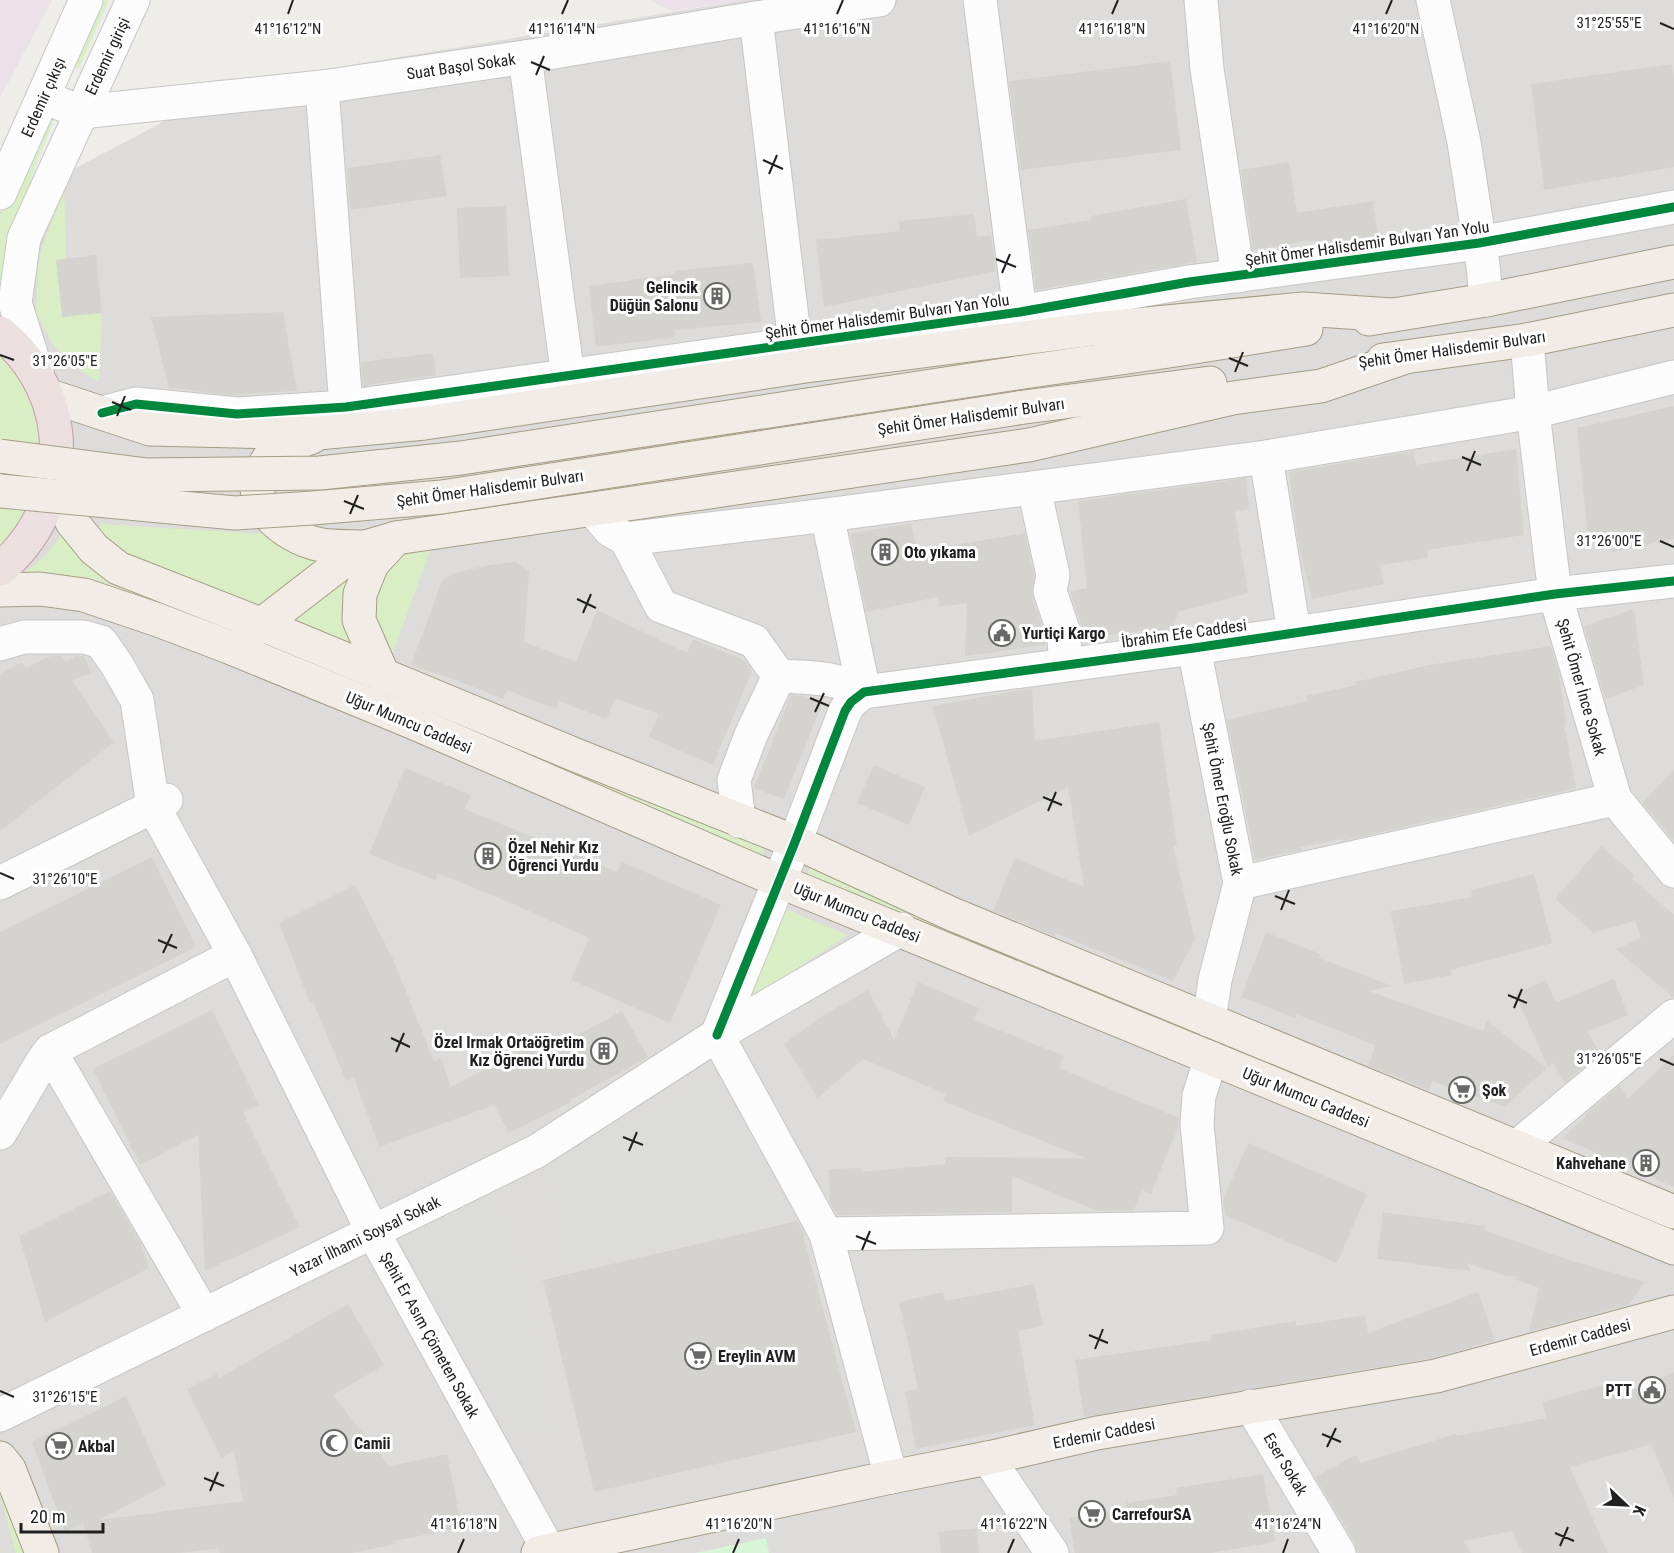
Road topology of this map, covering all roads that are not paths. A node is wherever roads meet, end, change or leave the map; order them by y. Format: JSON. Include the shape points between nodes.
{"nodes":[{"id":1,"x":86,"y":0,"type":"edge"},
{"id":2,"x":133,"y":0,"type":"edge"},
{"id":3,"x":879,"y":0,"type":"edge"},
{"id":4,"x":980,"y":0,"type":"edge"},
{"id":5,"x":1201,"y":0,"type":"edge"},
{"id":6,"x":1432,"y":0,"type":"edge"},
{"id":7,"x":756,"y":18,"type":"junction"},
{"id":8,"x":525,"y":57,"type":"junction"},
{"id":9,"x":322,"y":87,"type":"junction"},
{"id":10,"x":43,"y":97,"type":"junction"},
{"id":11,"x":81,"y":112,"type":"junction"},
{"id":12,"x":0,"y":193,"type":"edge"},
{"id":13,"x":1674,"y":207,"type":"edge"},
{"id":14,"x":1479,"y":243,"type":"junction"},
{"id":15,"x":1674,"y":262,"type":"edge"},
{"id":16,"x":1238,"y":276,"type":"junction"},
{"id":17,"x":1486,"y":300,"type":"junction"},
{"id":18,"x":1674,"y":310,"type":"edge"},
{"id":19,"x":1020,"y":312,"type":"junction"},
{"id":20,"x":1392,"y":315,"type":"junction"},
{"id":21,"x":0,"y":333,"type":"edge"},
{"id":22,"x":1527,"y":340,"type":"junction"},
{"id":23,"x":795,"y":343,"type":"junction"},
{"id":24,"x":1403,"y":358,"type":"junction"},
{"id":25,"x":568,"y":377,"type":"junction"},
{"id":26,"x":1674,"y":377,"type":"edge"},
{"id":27,"x":43,"y":386,"type":"junction"},
{"id":28,"x":346,"y":407,"type":"junction"},
{"id":29,"x":1533,"y":412,"type":"junction"},
{"id":30,"x":102,"y":413,"type":"junction"},
{"id":31,"x":318,"y":433,"type":"junction"},
{"id":32,"x":0,"y":456,"type":"edge"},
{"id":33,"x":1266,"y":457,"type":"junction"},
{"id":34,"x":55,"y":481,"type":"junction"},
{"id":35,"x":1034,"y":488,"type":"junction"},
{"id":36,"x":0,"y":491,"type":"edge"},
{"id":37,"x":593,"y":510,"type":"junction"},
{"id":38,"x":827,"y":515,"type":"junction"},
{"id":39,"x":396,"y":537,"type":"junction"},
{"id":40,"x":626,"y":539,"type":"junction"},
{"id":41,"x":365,"y":547,"type":"junction"},
{"id":42,"x":0,"y":569,"type":"edge"},
{"id":43,"x":1674,"y":581,"type":"edge"},
{"id":44,"x":0,"y":590,"type":"edge"},
{"id":45,"x":1555,"y":594,"type":"junction"},
{"id":46,"x":263,"y":625,"type":"junction"},
{"id":47,"x":1294,"y":632,"type":"junction"},
{"id":48,"x":0,"y":644,"type":"edge"},
{"id":49,"x":229,"y":647,"type":"junction"},
{"id":50,"x":1194,"y":648,"type":"junction"},
{"id":51,"x":1066,"y":664,"type":"junction"},
{"id":52,"x":383,"y":675,"type":"junction"},
{"id":53,"x":779,"y":676,"type":"junction"},
{"id":54,"x":864,"y":692,"type":"junction"},
{"id":55,"x":1615,"y":799,"type":"junction"},
{"id":56,"x":160,"y":803,"type":"junction"},
{"id":57,"x":739,"y":821,"type":"junction"},
{"id":58,"x":795,"y":842,"type":"junction"},
{"id":59,"x":1674,"y":871,"type":"edge"},
{"id":60,"x":779,"y":881,"type":"junction"},
{"id":61,"x":0,"y":883,"type":"edge"},
{"id":62,"x":1240,"y":883,"type":"junction"},
{"id":63,"x":901,"y":929,"type":"junction"},
{"id":64,"x":235,"y":955,"type":"junction"},
{"id":65,"x":1674,"y":1016,"type":"edge"},
{"id":66,"x":1209,"y":1020,"type":"junction"},
{"id":67,"x":717,"y":1035,"type":"junction"},
{"id":68,"x":50,"y":1051,"type":"junction"},
{"id":69,"x":1211,"y":1058,"type":"junction"},
{"id":70,"x":0,"y":1133,"type":"edge"},
{"id":71,"x":1518,"y":1146,"type":"junction"},
{"id":72,"x":1674,"y":1212,"type":"edge"},
{"id":73,"x":373,"y":1232,"type":"junction"},
{"id":74,"x":826,"y":1234,"type":"junction"},
{"id":75,"x":1674,"y":1248,"type":"edge"},
{"id":76,"x":1672,"y":1311,"type":"edge"},
{"id":77,"x":204,"y":1315,"type":"junction"},
{"id":78,"x":1251,"y":1406,"type":"junction"},
{"id":79,"x":0,"y":1415,"type":"edge"},
{"id":80,"x":0,"y":1458,"type":"edge"},
{"id":81,"x":988,"y":1458,"type":"junction"},
{"id":82,"x":891,"y":1477,"type":"junction"},
{"id":83,"x":544,"y":1552,"type":"edge"},
{"id":84,"x":42,"y":1553,"type":"edge"},
{"id":85,"x":1052,"y":1553,"type":"edge"},
{"id":86,"x":1339,"y":1553,"type":"edge"}],
"edges":[{"from":1,"to":10,"type":"street","name":"Erdemir çıkışı"},
{"from":2,"to":11,"type":"street","name":"Erdemir girişi"},
{"from":3,"to":7,"type":"street","name":"Suat Başol Sokak"},
{"from":4,"to":19,"type":"street"},
{"from":5,"to":16,"type":"street","via":[[1207,69]]},
{"from":6,"to":14,"type":"street","via":[[1464,142]]},
{"from":7,"to":8,"type":"street","name":"Suat Başol Sokak"},
{"from":7,"to":23,"type":"street"},
{"from":8,"to":9,"type":"street","name":"Suat Başol Sokak"},
{"from":8,"to":25,"type":"street"},
{"from":9,"to":11,"type":"street","name":"Suat Başol Sokak"},
{"from":9,"to":28,"type":"street"},
{"from":10,"to":11,"type":"street","name":"Suat Başol Sokak"},
{"from":10,"to":12,"type":"street","name":"Erdemir çıkışı"},
{"from":11,"to":27,"type":"street","name":"Erdemir girişi","via":[[24,238],[15,303]]},
{"from":13,"to":14,"type":"street","name":"Şehit Ömer Halisdemir Bulvarı Yan Yolu"},
{"from":14,"to":16,"type":"street","name":"Şehit Ömer Halisdemir Bulvarı Yan Yolu"},
{"from":14,"to":17,"type":"street"},
{"from":15,"to":17,"type":"main road","name":"Şehit Ömer Halisdemir Bulvarı"},
{"from":16,"to":19,"type":"street","name":"Şehit Ömer Halisdemir Bulvarı Yan Yolu"},
{"from":17,"to":20,"type":"main road","name":"Şehit Ömer Halisdemir Bulvarı"},
{"from":18,"to":22,"type":"main road","name":"Şehit Ömer Halisdemir Bulvarı"},
{"from":19,"to":23,"type":"street","name":"Şehit Ömer Halisdemir Bulvarı Yan Yolu"},
{"from":20,"to":31,"type":"main road","name":"Şehit Ömer Halisdemir Bulvarı","via":[[1303,309],[1093,328],[425,423]]},
{"from":20,"to":32,"type":"main road","name":"Şehit Ömer Halisdemir Bulvarı","bridge":true,"via":[[473,457],[320,473],[147,475]]},
{"from":21,"to":27,"type":"highway","via":[[15,345]]},
{"from":22,"to":24,"type":"main road","name":"Şehit Ömer Halisdemir Bulvarı"},
{"from":22,"to":29,"type":"street","name":"Şehit Ömer İnce Sokak"},
{"from":23,"to":25,"type":"street","name":"Şehit Ömer Halisdemir Bulvarı Yan Yolu"},
{"from":24,"to":36,"type":"main road","name":"Şehit Ömer Halisdemir Bulvarı","bridge":true,"via":[[1018,408],[442,497],[235,513]]},
{"from":24,"to":37,"type":"main road","via":[[1322,386],[1233,398],[1029,445]]},
{"from":25,"to":28,"type":"street","name":"Şehit Ömer Halisdemir Bulvarı Yan Yolu"},
{"from":26,"to":29,"type":"street"},
{"from":27,"to":30,"type":"main road","name":"Şehit Ömer Halisdemir Bulvarı"},
{"from":27,"to":34,"type":"highway","via":[[57,437]]},
{"from":28,"to":30,"type":"street","name":"Şehit Ömer Halisdemir Bulvarı Yan Yolu","via":[[237,414],[136,404]]},
{"from":29,"to":33,"type":"street"},
{"from":29,"to":45,"type":"street","name":"Şehit Ömer İnce Sokak"},
{"from":30,"to":31,"type":"main road","name":"Şehit Ömer Halisdemir Bulvarı","via":[[150,429]]},
{"from":31,"to":41,"type":"main road","name":"Şehit Ömer Halisdemir Bulvarı","via":[[273,453],[256,480],[256,495],[272,520],[291,534],[311,543]]},
{"from":33,"to":35,"type":"street"},
{"from":33,"to":47,"type":"street"},
{"from":34,"to":42,"type":"highway","via":[[41,520],[17,555]]},
{"from":34,"to":46,"type":"main road","name":"Uğur Mumcu Caddesi","via":[[72,522],[94,549],[118,568]]},
{"from":35,"to":38,"type":"street"},
{"from":35,"to":51,"type":"street","via":[[1053,576],[1050,591],[1063,630]]},
{"from":37,"to":39,"type":"main road"},
{"from":37,"to":40,"type":"street","via":[[610,530]]},
{"from":38,"to":40,"type":"street"},
{"from":38,"to":54,"type":"street"},
{"from":39,"to":41,"type":"main road"},
{"from":39,"to":52,"type":"main road","via":[[372,564],[360,594],[359,620]]},
{"from":40,"to":53,"type":"street","via":[[661,606],[754,641]]},
{"from":41,"to":46,"type":"main road"},
{"from":43,"to":45,"type":"street","name":"İbrahim Efe Caddesi"},
{"from":44,"to":49,"type":"main road","name":"Uğur Mumcu Caddesi","via":[[40,589],[84,595]]},
{"from":45,"to":47,"type":"street","name":"İbrahim Efe Caddesi"},
{"from":45,"to":55,"type":"street","name":"Şehit Ömer İnce Sokak"},
{"from":46,"to":49,"type":"main road"},
{"from":46,"to":52,"type":"main road","name":"Uğur Mumcu Caddesi"},
{"from":47,"to":50,"type":"street","name":"İbrahim Efe Caddesi"},
{"from":48,"to":56,"type":"street","name":"Şehit Er Asım Çömeten Sokak","via":[[24,637],[84,637],[102,642],[137,700]]},
{"from":49,"to":60,"type":"main road","name":"Uğur Mumcu Caddesi"},
{"from":50,"to":51,"type":"street","name":"İbrahim Efe Caddesi"},
{"from":50,"to":62,"type":"street","name":"Şehit Ömer Eroğlu Sokak"},
{"from":51,"to":54,"type":"street","name":"İbrahim Efe Caddesi"},
{"from":52,"to":57,"type":"main road","name":"Uğur Mumcu Caddesi"},
{"from":53,"to":54,"type":"street","via":[[819,677],[844,682]]},
{"from":53,"to":57,"type":"street","via":[[734,780]]},
{"from":54,"to":58,"type":"street","via":[[845,711]]},
{"from":55,"to":59,"type":"street","name":"Şehit Ömer İnce Sokak"},
{"from":55,"to":62,"type":"street"},
{"from":56,"to":61,"type":"street"},
{"from":56,"to":64,"type":"street","name":"Şehit Er Asım Çömeten Sokak"},
{"from":57,"to":58,"type":"main road","name":"Uğur Mumcu Caddesi"},
{"from":58,"to":60,"type":"street"},
{"from":58,"to":66,"type":"main road","name":"Uğur Mumcu Caddesi","via":[[952,914]]},
{"from":60,"to":63,"type":"main road","name":"Uğur Mumcu Caddesi"},
{"from":60,"to":67,"type":"street"},
{"from":62,"to":66,"type":"street","name":"Şehit Ömer Eroğlu Sokak"},
{"from":63,"to":67,"type":"street","name":"Yazar İlhami Soysal Sokak"},
{"from":63,"to":69,"type":"main road","name":"Uğur Mumcu Caddesi"},
{"from":64,"to":68,"type":"street"},
{"from":64,"to":73,"type":"street","name":"Şehit Er Asım Çömeten Sokak"},
{"from":65,"to":71,"type":"street"},
{"from":66,"to":71,"type":"main road","name":"Uğur Mumcu Caddesi"},
{"from":67,"to":73,"type":"street","name":"Yazar İlhami Soysal Sokak","via":[[537,1150]]},
{"from":67,"to":74,"type":"street"},
{"from":68,"to":70,"type":"street"},
{"from":68,"to":77,"type":"street"},
{"from":69,"to":74,"type":"street","via":[[1199,1096],[1197,1124],[1207,1228]]},
{"from":69,"to":75,"type":"main road","name":"Uğur Mumcu Caddesi"},
{"from":71,"to":72,"type":"main road","name":"Uğur Mumcu Caddesi"},
{"from":73,"to":77,"type":"street","name":"Yazar İlhami Soysal Sokak"},
{"from":73,"to":83,"type":"street","name":"Şehit Er Asım Çömeten Sokak"},
{"from":74,"to":82,"type":"street"},
{"from":76,"to":78,"type":"main road","name":"Erdemir Caddesi","via":[[1436,1376]]},
{"from":77,"to":79,"type":"street","name":"Yazar İlhami Soysal Sokak"},
{"from":78,"to":81,"type":"main road","name":"Erdemir Caddesi","via":[[1097,1433]]},
{"from":78,"to":86,"type":"street","name":"Eser Sokak"},
{"from":80,"to":84,"type":"main road","via":[[9,1469]]},
{"from":81,"to":82,"type":"main road","name":"Erdemir Caddesi"},
{"from":81,"to":85,"type":"street"},
{"from":82,"to":83,"type":"main road","name":"Erdemir Caddesi"}]}
